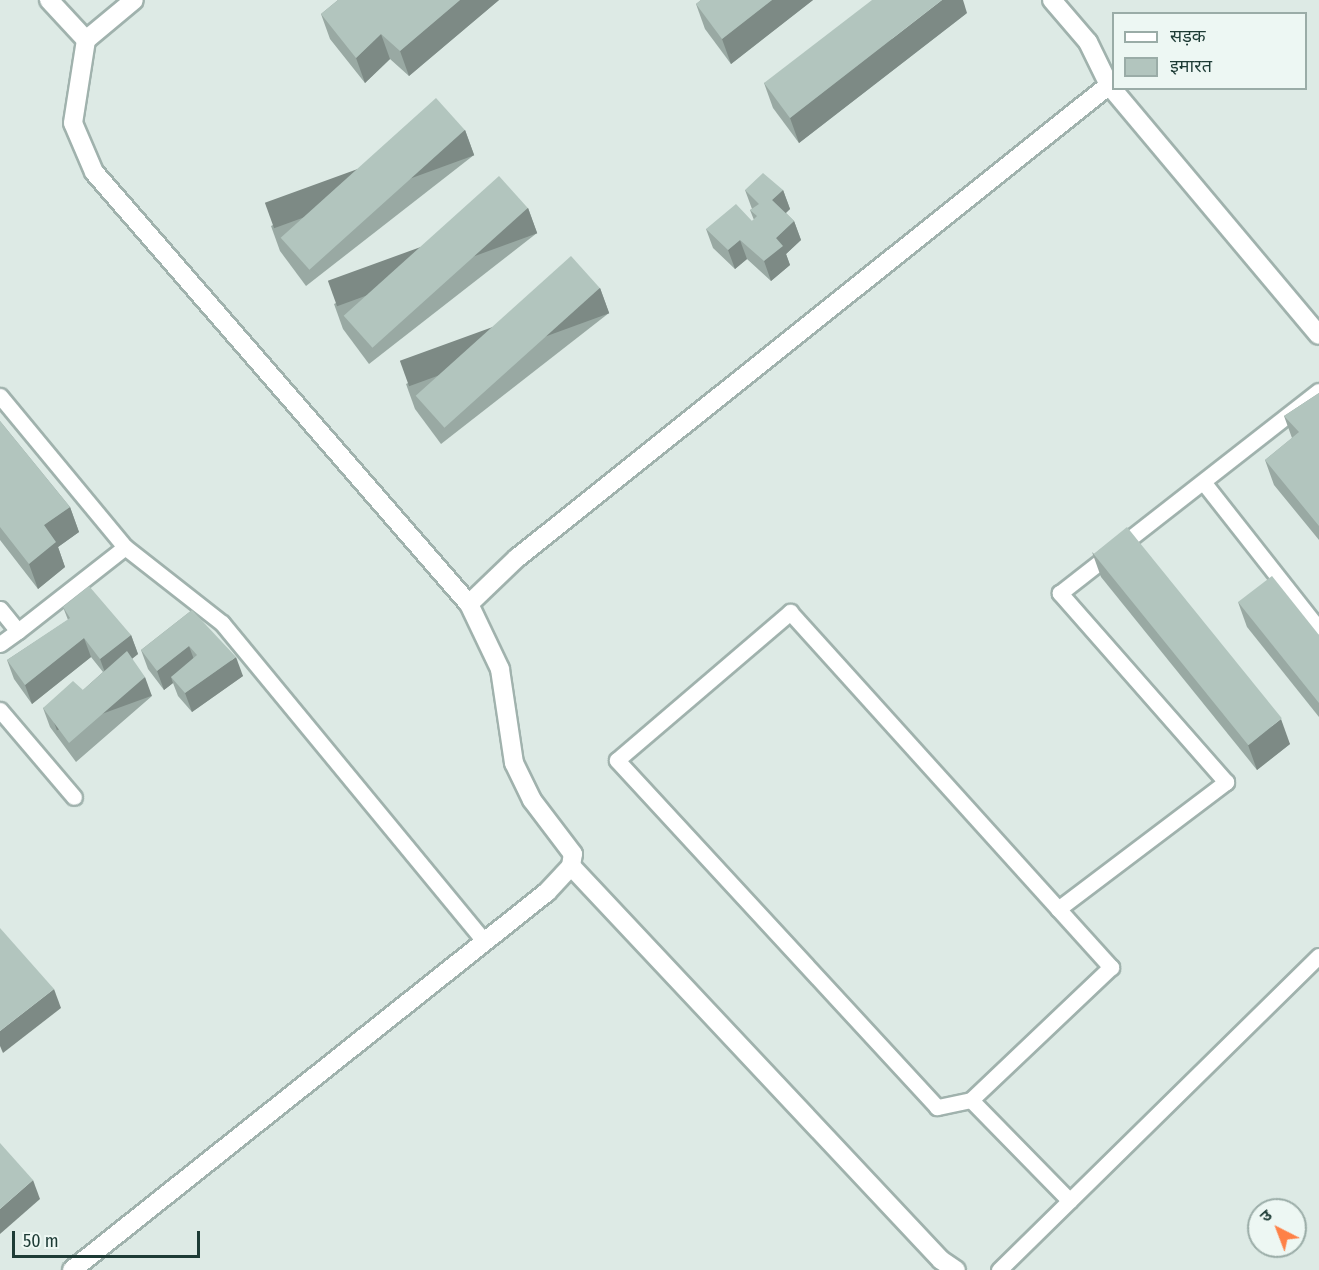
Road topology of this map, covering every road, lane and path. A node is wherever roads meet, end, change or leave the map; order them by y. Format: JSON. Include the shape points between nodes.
{"nodes":[{"id":1,"x":49,"y":0,"type":"edge"},
{"id":2,"x":134,"y":0,"type":"edge"},
{"id":3,"x":1052,"y":0,"type":"edge"},
{"id":4,"x":86,"y":40,"type":"junction"},
{"id":5,"x":1109,"y":85,"type":"junction"},
{"id":6,"x":1112,"y":89,"type":"edge"},
{"id":7,"x":1113,"y":90,"type":"edge"},
{"id":8,"x":1319,"y":335,"type":"edge"},
{"id":9,"x":1319,"y":392,"type":"edge"},
{"id":10,"x":0,"y":396,"type":"edge"},
{"id":11,"x":1204,"y":483,"type":"junction"},
{"id":12,"x":125,"y":547,"type":"junction"},
{"id":13,"x":470,"y":604,"type":"junction"},
{"id":14,"x":0,"y":609,"type":"edge"},
{"id":15,"x":1319,"y":629,"type":"edge"},
{"id":16,"x":18,"y":631,"type":"junction"},
{"id":17,"x":0,"y":644,"type":"edge"},
{"id":18,"x":0,"y":710,"type":"edge"},
{"id":19,"x":74,"y":797,"type":"dead end"},
{"id":20,"x":571,"y":866,"type":"junction"},
{"id":21,"x":1058,"y":909,"type":"junction"},
{"id":22,"x":485,"y":942,"type":"junction"},
{"id":23,"x":1319,"y":956,"type":"edge"},
{"id":24,"x":971,"y":1100,"type":"junction"},
{"id":25,"x":1070,"y":1201,"type":"junction"},
{"id":26,"x":72,"y":1270,"type":"edge"},
{"id":27,"x":956,"y":1270,"type":"edge"},
{"id":28,"x":999,"y":1270,"type":"edge"}],
"edges":[{"from":1,"to":4,"type":"street"},
{"from":2,"to":4,"type":"street"},
{"from":3,"to":5,"type":"street","via":[[1088,42]]},
{"from":4,"to":13,"type":"street","via":[[73,123],[94,172]]},
{"from":5,"to":6,"type":"street"},
{"from":5,"to":13,"type":"street","via":[[517,558]]},
{"from":7,"to":8,"type":"street"},
{"from":9,"to":11,"type":"lane"},
{"from":10,"to":12,"type":"lane"},
{"from":11,"to":15,"type":"lane"},
{"from":11,"to":21,"type":"lane","via":[[1060,593],[1226,782]]},
{"from":12,"to":16,"type":"lane"},
{"from":12,"to":22,"type":"lane","via":[[222,623]]},
{"from":13,"to":20,"type":"street","via":[[500,669],[514,763],[532,800],[573,854]]},
{"from":14,"to":16,"type":"lane"},
{"from":16,"to":17,"type":"lane"},
{"from":18,"to":19,"type":"lane"},
{"from":20,"to":22,"type":"street","via":[[548,892]]},
{"from":20,"to":27,"type":"street","via":[[941,1260]]},
{"from":21,"to":24,"type":"lane","via":[[1111,967]]},
{"from":21,"to":24,"type":"lane","via":[[790,612],[617,760],[937,1107]]},
{"from":22,"to":26,"type":"street"},
{"from":23,"to":25,"type":"lane"},
{"from":24,"to":25,"type":"lane"},
{"from":25,"to":28,"type":"lane"}]}
